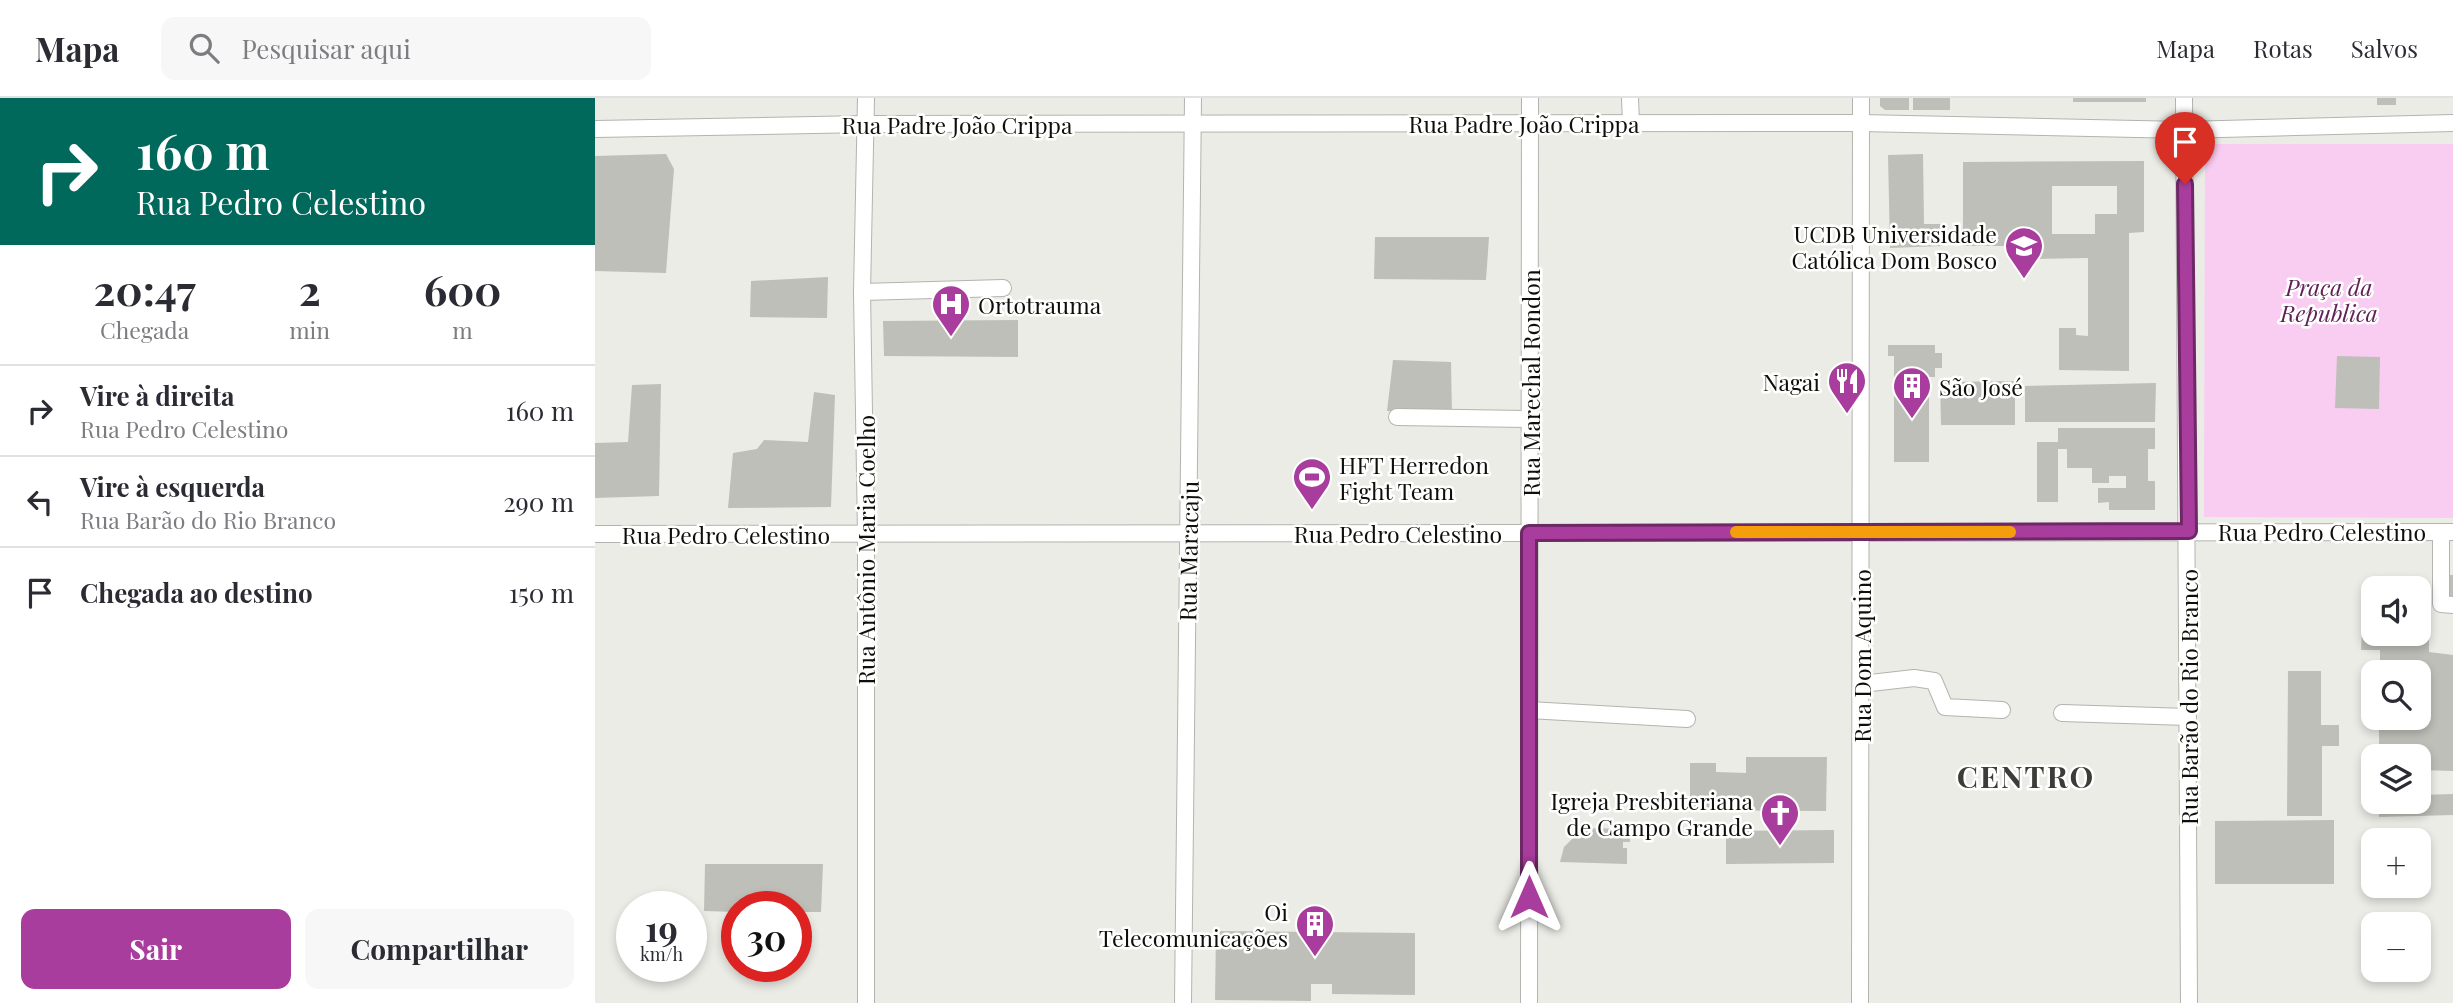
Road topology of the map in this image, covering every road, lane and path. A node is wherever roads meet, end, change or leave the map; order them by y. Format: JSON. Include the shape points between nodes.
{"nodes":[{"id":1,"x":866,"y":98,"type":"edge"},
{"id":2,"x":1193,"y":98,"type":"edge"},
{"id":3,"x":1530,"y":98,"type":"edge"},
{"id":4,"x":1630,"y":98,"type":"edge"},
{"id":5,"x":1861,"y":98,"type":"edge"},
{"id":6,"x":2184,"y":98,"type":"edge"},
{"id":7,"x":1530,"y":123,"type":"junction"},
{"id":8,"x":1631,"y":123,"type":"junction"},
{"id":9,"x":1861,"y":123,"type":"junction"},
{"id":10,"x":2453,"y":123,"type":"edge"},
{"id":11,"x":866,"y":124,"type":"junction"},
{"id":12,"x":1193,"y":124,"type":"junction"},
{"id":13,"x":595,"y":129,"type":"edge"},
{"id":14,"x":2184,"y":130,"type":"junction"},
{"id":15,"x":1003,"y":288,"type":"dead end"},
{"id":16,"x":862,"y":292,"type":"junction"},
{"id":17,"x":1397,"y":417,"type":"dead end"},
{"id":18,"x":1530,"y":419,"type":"junction"},
{"id":19,"x":2189,"y":531,"type":"junction"},
{"id":20,"x":1860,"y":532,"type":"junction"},
{"id":21,"x":2447,"y":532,"type":"edge"},
{"id":22,"x":1188,"y":533,"type":"junction"},
{"id":23,"x":1529,"y":533,"type":"junction"},
{"id":24,"x":595,"y":534,"type":"edge"},
{"id":25,"x":866,"y":534,"type":"junction"},
{"id":26,"x":2453,"y":605,"type":"edge"},
{"id":27,"x":1862,"y":684,"type":"junction"},
{"id":28,"x":1529,"y":710,"type":"junction"},
{"id":29,"x":2002,"y":710,"type":"dead end"},
{"id":30,"x":2062,"y":713,"type":"dead end"},
{"id":31,"x":2187,"y":718,"type":"junction"},
{"id":32,"x":1687,"y":719,"type":"dead end"},
{"id":33,"x":866,"y":1003,"type":"edge"},
{"id":34,"x":1183,"y":1003,"type":"edge"},
{"id":35,"x":1529,"y":1003,"type":"edge"},
{"id":36,"x":1860,"y":1003,"type":"edge"},
{"id":37,"x":2189,"y":1003,"type":"edge"}],
"edges":[{"from":1,"to":11,"type":"street","name":"Rua Antônio Maria Coelho"},
{"from":2,"to":12,"type":"street","name":"Rua Maracaju"},
{"from":3,"to":7,"type":"street","name":"Rua Marechal Rondon"},
{"from":4,"to":8,"type":"street"},
{"from":5,"to":9,"type":"street","name":"Rua Dom Aquino"},
{"from":6,"to":14,"type":"street","name":"Rua Barão do Rio Branco"},
{"from":7,"to":8,"type":"street","name":"Rua Padre João Crippa"},
{"from":7,"to":12,"type":"street","name":"Rua Padre João Crippa"},
{"from":7,"to":18,"type":"street","name":"Rua Marechal Rondon"},
{"from":8,"to":9,"type":"street","name":"Rua Padre João Crippa"},
{"from":9,"to":14,"type":"street","name":"Rua Padre João Crippa"},
{"from":9,"to":20,"type":"street","name":"Rua Dom Aquino"},
{"from":10,"to":14,"type":"street","name":"Rua Padre João Crippa"},
{"from":11,"to":12,"type":"street","name":"Rua Padre João Crippa"},
{"from":11,"to":13,"type":"street","name":"Rua Padre João Crippa"},
{"from":11,"to":16,"type":"street","name":"Rua Antônio Maria Coelho"},
{"from":12,"to":22,"type":"street","name":"Rua Maracaju"},
{"from":14,"to":19,"type":"street","name":"Rua Barão do Rio Branco"},
{"from":15,"to":16,"type":"street"},
{"from":16,"to":25,"type":"street","name":"Rua Antônio Maria Coelho"},
{"from":17,"to":18,"type":"street"},
{"from":18,"to":23,"type":"street","name":"Rua Marechal Rondon"},
{"from":19,"to":20,"type":"street","name":"Rua Pedro Celestino"},
{"from":19,"to":21,"type":"street","name":"Rua Pedro Celestino"},
{"from":19,"to":31,"type":"street","name":"Rua Barão do Rio Branco"},
{"from":20,"to":23,"type":"street","name":"Rua Pedro Celestino"},
{"from":20,"to":27,"type":"street","name":"Rua Dom Aquino"},
{"from":21,"to":26,"type":"street","via":[[2441,604]]},
{"from":22,"to":23,"type":"street","name":"Rua Pedro Celestino"},
{"from":22,"to":25,"type":"street","name":"Rua Pedro Celestino"},
{"from":22,"to":34,"type":"street","name":"Rua Maracaju"},
{"from":23,"to":28,"type":"street","name":"Rua Marechal Rondon"},
{"from":24,"to":25,"type":"street","name":"Rua Pedro Celestino"},
{"from":25,"to":33,"type":"street","name":"Rua Antônio Maria Coelho"},
{"from":27,"to":29,"type":"street","via":[[1922,678],[1934,681],[1945,707]]},
{"from":27,"to":36,"type":"street","name":"Rua Dom Aquino"},
{"from":28,"to":32,"type":"street"},
{"from":28,"to":35,"type":"street","name":"Rua Marechal Rondon"},
{"from":30,"to":31,"type":"street"},
{"from":31,"to":37,"type":"street","name":"Rua Barão do Rio Branco"}]}
